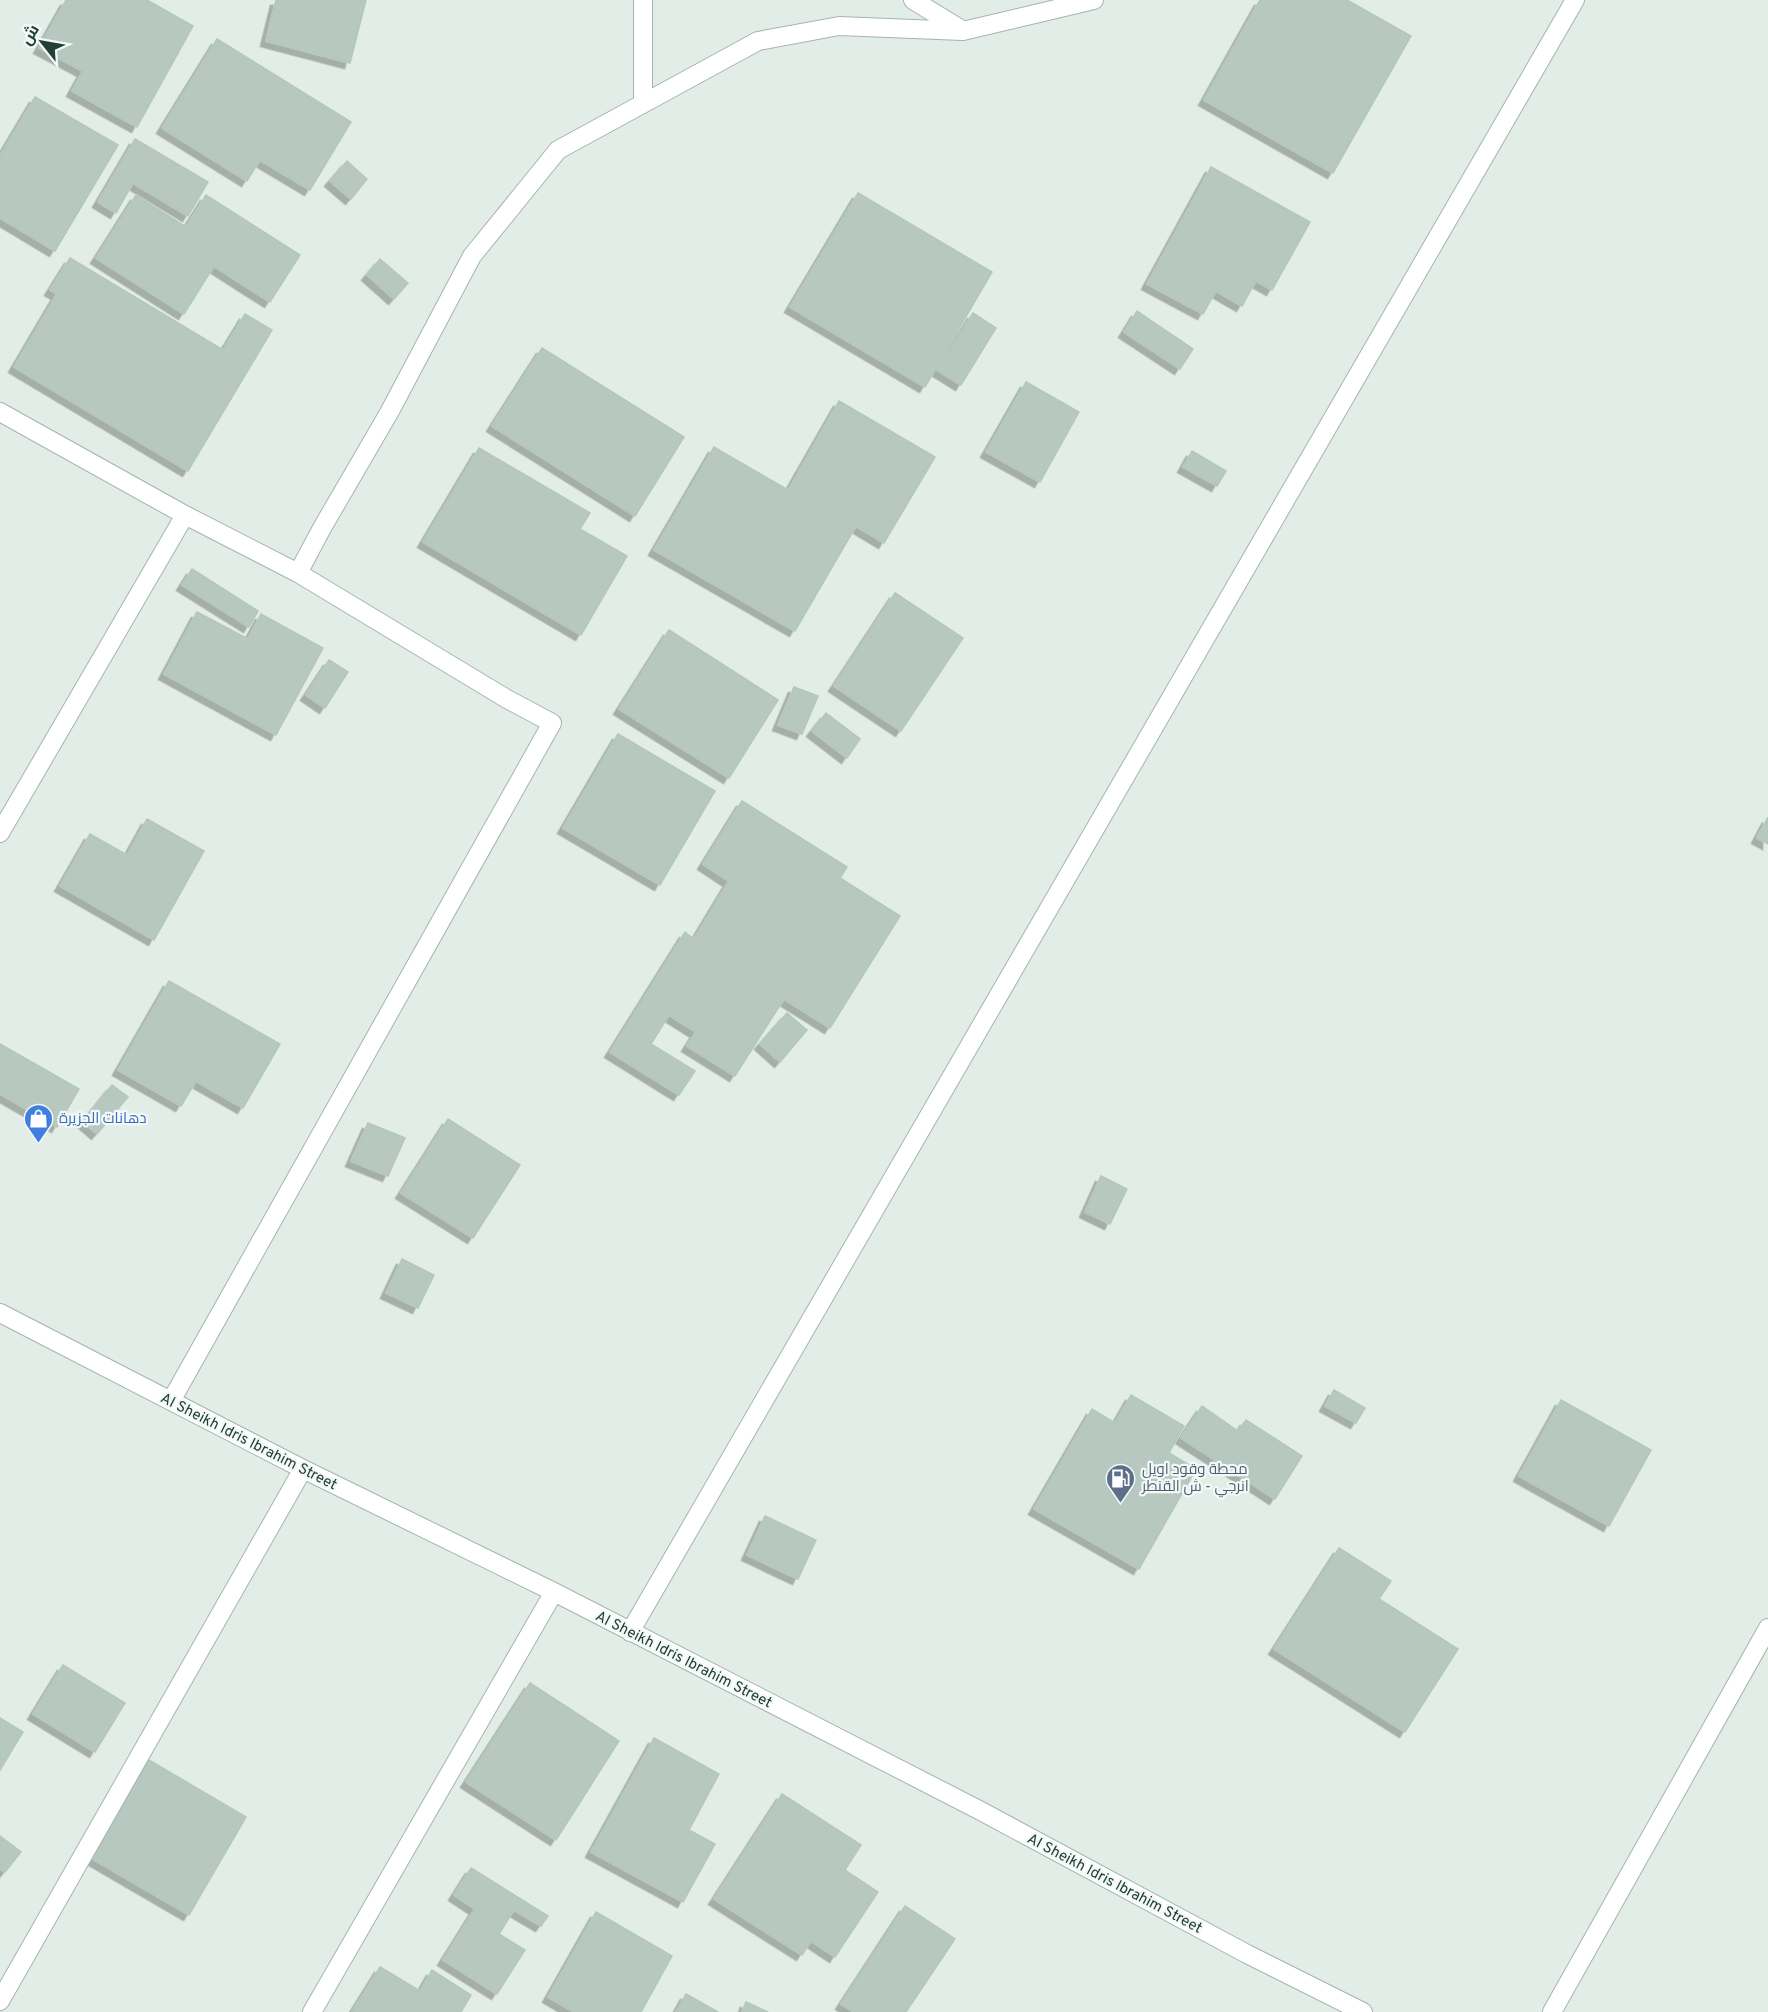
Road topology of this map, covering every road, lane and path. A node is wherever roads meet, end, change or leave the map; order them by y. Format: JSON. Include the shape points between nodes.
{"nodes":[{"id":1,"x":643,"y":0,"type":"edge"},
{"id":2,"x":913,"y":0,"type":"edge"},
{"id":3,"x":1094,"y":0,"type":"edge"},
{"id":4,"x":1575,"y":0,"type":"edge"},
{"id":5,"x":963,"y":31,"type":"junction"},
{"id":6,"x":643,"y":104,"type":"junction"},
{"id":7,"x":0,"y":412,"type":"edge"},
{"id":8,"x":185,"y":515,"type":"junction"},
{"id":9,"x":298,"y":573,"type":"junction"},
{"id":10,"x":0,"y":832,"type":"edge"},
{"id":11,"x":0,"y":1313,"type":"edge"},
{"id":12,"x":171,"y":1401,"type":"junction"},
{"id":13,"x":303,"y":1469,"type":"junction"},
{"id":14,"x":554,"y":1592,"type":"junction"},
{"id":15,"x":1768,"y":1628,"type":"edge"},
{"id":16,"x":630,"y":1632,"type":"junction"},
{"id":17,"x":0,"y":2001,"type":"edge"},
{"id":18,"x":312,"y":2012,"type":"edge"},
{"id":19,"x":1363,"y":2012,"type":"edge"},
{"id":20,"x":1552,"y":2012,"type":"edge"}],
"edges":[{"from":1,"to":6,"type":"street"},
{"from":2,"to":5,"type":"street"},
{"from":3,"to":5,"type":"street"},
{"from":4,"to":16,"type":"street"},
{"from":5,"to":6,"type":"street","via":[[839,26],[758,41]]},
{"from":6,"to":9,"type":"street","via":[[558,150],[472,256]]},
{"from":7,"to":8,"type":"street"},
{"from":8,"to":9,"type":"street"},
{"from":8,"to":10,"type":"street"},
{"from":9,"to":12,"type":"street","via":[[552,723]]},
{"from":11,"to":12,"type":"street","name":"Al Sheikh Idris Ibrahim Street"},
{"from":12,"to":13,"type":"street","name":"Al Sheikh Idris Ibrahim Street"},
{"from":13,"to":14,"type":"street","name":"Al Sheikh Idris Ibrahim Street"},
{"from":13,"to":17,"type":"street"},
{"from":14,"to":16,"type":"street","name":"Al Sheikh Idris Ibrahim Street"},
{"from":14,"to":18,"type":"street"},
{"from":15,"to":20,"type":"street"},
{"from":16,"to":19,"type":"street","name":"Al Sheikh Idris Ibrahim Street"}]}
